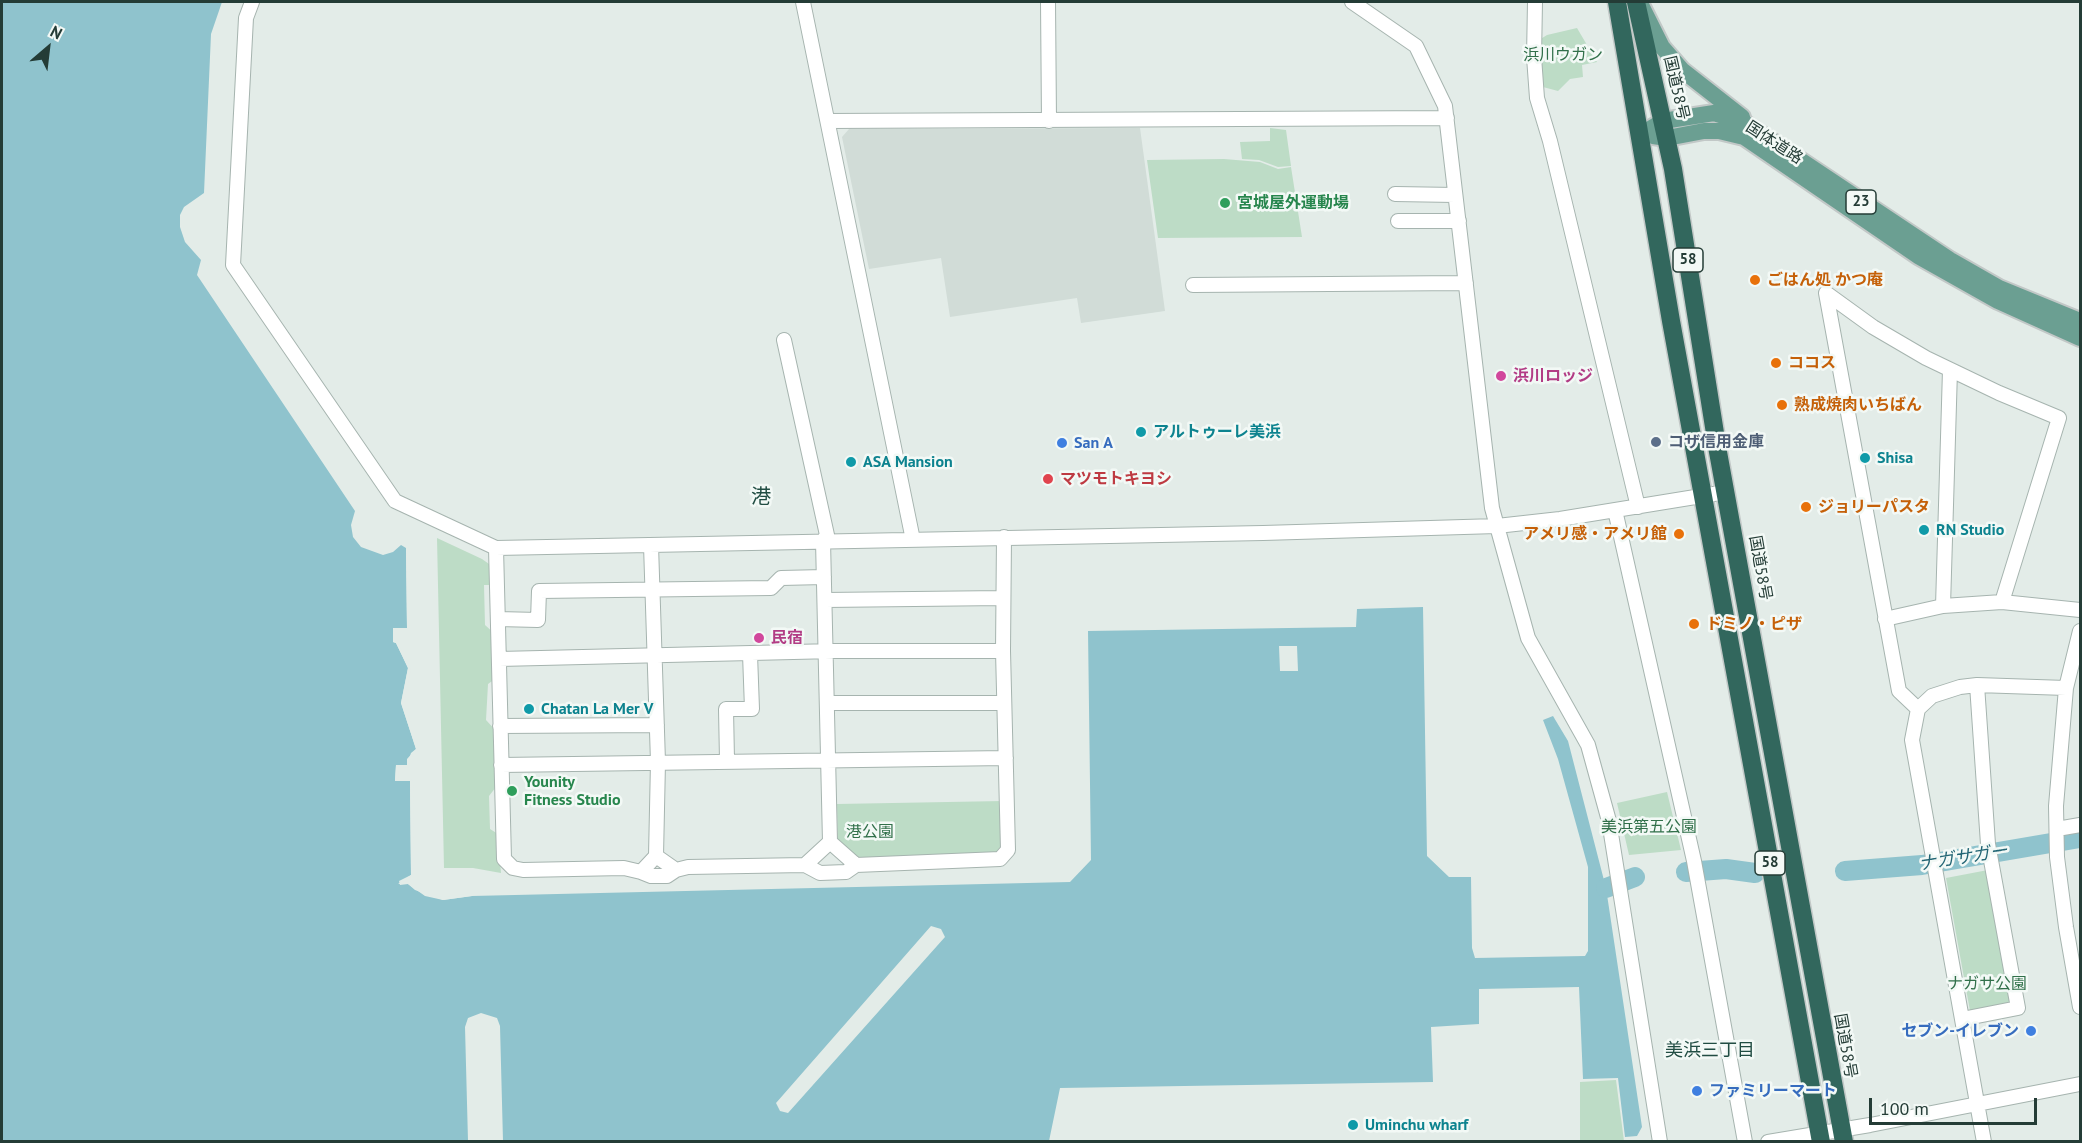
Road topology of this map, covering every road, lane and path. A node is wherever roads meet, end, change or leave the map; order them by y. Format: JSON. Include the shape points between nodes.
{"nodes":[{"id":1,"x":252,"y":2,"type":"edge"},
{"id":2,"x":802,"y":2,"type":"edge"},
{"id":3,"x":1048,"y":2,"type":"edge"},
{"id":4,"x":1352,"y":2,"type":"edge"},
{"id":5,"x":1535,"y":2,"type":"edge"},
{"id":6,"x":1617,"y":2,"type":"edge"},
{"id":7,"x":1638,"y":2,"type":"edge"},
{"id":8,"x":1447,"y":118,"type":"junction"},
{"id":9,"x":828,"y":121,"type":"junction"},
{"id":10,"x":1049,"y":121,"type":"junction"},
{"id":11,"x":1665,"y":130,"type":"junction"},
{"id":12,"x":1757,"y":130,"type":"junction"},
{"id":13,"x":1640,"y":135,"type":"junction"},
{"id":14,"x":1395,"y":194,"type":"dead end"},
{"id":15,"x":1455,"y":195,"type":"junction"},
{"id":16,"x":1398,"y":221,"type":"dead end"},
{"id":17,"x":1459,"y":221,"type":"junction"},
{"id":18,"x":1466,"y":283,"type":"junction"},
{"id":19,"x":1193,"y":285,"type":"dead end"},
{"id":20,"x":2080,"y":321,"type":"edge"},
{"id":21,"x":2080,"y":338,"type":"edge"},
{"id":22,"x":784,"y":340,"type":"dead end"},
{"id":23,"x":1950,"y":370,"type":"junction"},
{"id":24,"x":1726,"y":492,"type":"junction"},
{"id":25,"x":1703,"y":496,"type":"junction"},
{"id":26,"x":1638,"y":507,"type":"junction"},
{"id":27,"x":1615,"y":510,"type":"junction"},
{"id":28,"x":1497,"y":526,"type":"junction"},
{"id":29,"x":1004,"y":537,"type":"junction"},
{"id":30,"x":913,"y":540,"type":"junction"},
{"id":31,"x":823,"y":541,"type":"junction"},
{"id":32,"x":651,"y":545,"type":"junction"},
{"id":33,"x":496,"y":548,"type":"junction"},
{"id":34,"x":824,"y":577,"type":"junction"},
{"id":35,"x":653,"y":591,"type":"junction"},
{"id":36,"x":1003,"y":598,"type":"junction"},
{"id":37,"x":825,"y":600,"type":"junction"},
{"id":38,"x":2002,"y":602,"type":"junction"},
{"id":39,"x":1943,"y":606,"type":"junction"},
{"id":40,"x":2080,"y":610,"type":"edge"},
{"id":41,"x":498,"y":619,"type":"junction"},
{"id":42,"x":1885,"y":619,"type":"junction"},
{"id":43,"x":2080,"y":631,"type":"edge"},
{"id":44,"x":826,"y":651,"type":"junction"},
{"id":45,"x":1003,"y":651,"type":"junction"},
{"id":46,"x":750,"y":654,"type":"junction"},
{"id":47,"x":656,"y":657,"type":"junction"},
{"id":48,"x":499,"y":659,"type":"junction"},
{"id":49,"x":1977,"y":685,"type":"junction"},
{"id":50,"x":2066,"y":688,"type":"junction"},
{"id":51,"x":827,"y":703,"type":"junction"},
{"id":52,"x":1004,"y":703,"type":"junction"},
{"id":53,"x":1918,"y":709,"type":"junction"},
{"id":54,"x":657,"y":725,"type":"junction"},
{"id":55,"x":500,"y":726,"type":"junction"},
{"id":56,"x":828,"y":758,"type":"junction"},
{"id":57,"x":1006,"y":758,"type":"junction"},
{"id":58,"x":727,"y":760,"type":"junction"},
{"id":59,"x":658,"y":762,"type":"junction"},
{"id":60,"x":501,"y":765,"type":"junction"},
{"id":61,"x":2080,"y":825,"type":"edge"},
{"id":62,"x":2057,"y":829,"type":"junction"},
{"id":63,"x":830,"y":842,"type":"junction"},
{"id":64,"x":656,"y":856,"type":"junction"},
{"id":65,"x":805,"y":865,"type":"junction"},
{"id":66,"x":856,"y":865,"type":"junction"},
{"id":67,"x":676,"y":870,"type":"junction"},
{"id":68,"x":641,"y":872,"type":"junction"},
{"id":69,"x":2080,"y":1007,"type":"edge"},
{"id":70,"x":1962,"y":1019,"type":"junction"},
{"id":71,"x":2080,"y":1084,"type":"edge"},
{"id":72,"x":1977,"y":1105,"type":"junction"},
{"id":73,"x":1843,"y":1136,"type":"edge"},
{"id":74,"x":1820,"y":1138,"type":"edge"},
{"id":75,"x":1660,"y":1142,"type":"edge"},
{"id":76,"x":1745,"y":1142,"type":"edge"},
{"id":77,"x":1768,"y":1142,"type":"edge"},
{"id":78,"x":1984,"y":1142,"type":"edge"}],
"edges":[{"from":1,"to":33,"type":"street","via":[[246,18],[233,265],[395,501]]},
{"from":2,"to":9,"type":"street"},
{"from":3,"to":10,"type":"street"},
{"from":4,"to":8,"type":"street","via":[[1416,46]]},
{"from":5,"to":26,"type":"street","via":[[1536,98],[1550,141]]},
{"from":6,"to":13,"type":"highway","number":"58"},
{"from":7,"to":11,"type":"highway","name":"国道58号","number":"58"},
{"from":7,"to":12,"type":"main road","via":[[1662,47],[1682,70]]},
{"from":8,"to":10,"type":"street"},
{"from":8,"to":15,"type":"street"},
{"from":9,"to":10,"type":"street"},
{"from":9,"to":30,"type":"street"},
{"from":11,"to":12,"type":"main road","name":"国体道路","number":"23","via":[[1714,113]]},
{"from":11,"to":13,"type":"main road","name":"国体道路","number":"23"},
{"from":11,"to":21,"type":"main road","name":"国体道路","number":"23","via":[[1729,132],[1744,137],[1918,256],[1998,301]]},
{"from":11,"to":24,"type":"highway","name":"国道58号","number":"58"},
{"from":12,"to":20,"type":"main road","name":"国体道路","number":"23","via":[[1950,260],[1998,288]]},
{"from":13,"to":25,"type":"highway","number":"58"},
{"from":14,"to":15,"type":"street"},
{"from":15,"to":17,"type":"street"},
{"from":16,"to":17,"type":"street"},
{"from":17,"to":18,"type":"street"},
{"from":18,"to":19,"type":"street"},
{"from":18,"to":28,"type":"street","via":[[1490,497]]},
{"from":22,"to":31,"type":"street","via":[[827,535]]},
{"from":23,"to":38,"type":"street","via":[[2059,418]]},
{"from":23,"to":39,"type":"street"},
{"from":23,"to":42,"type":"street","via":[[1873,327],[1826,293]]},
{"from":24,"to":25,"type":"street"},
{"from":24,"to":73,"type":"highway","name":"国道58号","number":"58"},
{"from":25,"to":26,"type":"street"},
{"from":25,"to":74,"type":"highway","number":"58"},
{"from":26,"to":27,"type":"street"},
{"from":27,"to":28,"type":"street"},
{"from":27,"to":76,"type":"street","via":[[1694,861]]},
{"from":28,"to":29,"type":"street"},
{"from":28,"to":75,"type":"street","via":[[1528,638],[1588,745],[1609,821]]},
{"from":29,"to":30,"type":"street"},
{"from":29,"to":36,"type":"street"},
{"from":30,"to":31,"type":"street"},
{"from":31,"to":32,"type":"street"},
{"from":31,"to":34,"type":"street"},
{"from":32,"to":33,"type":"street"},
{"from":32,"to":35,"type":"street"},
{"from":33,"to":41,"type":"street"},
{"from":34,"to":35,"type":"street","via":[[781,578],[771,588]]},
{"from":34,"to":37,"type":"street"},
{"from":35,"to":41,"type":"street","via":[[539,591],[538,620]]},
{"from":35,"to":47,"type":"street"},
{"from":36,"to":37,"type":"street"},
{"from":36,"to":45,"type":"street"},
{"from":37,"to":44,"type":"street"},
{"from":38,"to":39,"type":"street"},
{"from":38,"to":40,"type":"street"},
{"from":39,"to":42,"type":"street"},
{"from":41,"to":48,"type":"street"},
{"from":42,"to":53,"type":"street","via":[[1899,692]]},
{"from":43,"to":50,"type":"street"},
{"from":44,"to":45,"type":"street"},
{"from":44,"to":46,"type":"street"},
{"from":44,"to":51,"type":"street"},
{"from":45,"to":52,"type":"street"},
{"from":46,"to":47,"type":"street"},
{"from":46,"to":58,"type":"street","via":[[752,709],[726,709]]},
{"from":47,"to":48,"type":"street"},
{"from":47,"to":54,"type":"street"},
{"from":48,"to":55,"type":"street"},
{"from":49,"to":50,"type":"street"},
{"from":49,"to":53,"type":"street","via":[[1948,689],[1932,696]]},
{"from":49,"to":70,"type":"street","via":[[1988,844],[2018,1008]]},
{"from":50,"to":62,"type":"street"},
{"from":51,"to":52,"type":"street"},
{"from":51,"to":56,"type":"street"},
{"from":52,"to":57,"type":"street"},
{"from":53,"to":70,"type":"street","via":[[1912,740]]},
{"from":54,"to":55,"type":"street"},
{"from":54,"to":59,"type":"street"},
{"from":55,"to":60,"type":"street"},
{"from":56,"to":57,"type":"street"},
{"from":56,"to":58,"type":"street"},
{"from":56,"to":63,"type":"street"},
{"from":57,"to":66,"type":"street","via":[[1008,850],[1000,859]]},
{"from":58,"to":59,"type":"street"},
{"from":59,"to":60,"type":"street"},
{"from":59,"to":64,"type":"street"},
{"from":60,"to":68,"type":"street","via":[[502,848],[508,864],[523,870],[624,868]]},
{"from":61,"to":62,"type":"street"},
{"from":62,"to":69,"type":"street","via":[[2066,927]]},
{"from":63,"to":65,"type":"street"},
{"from":63,"to":66,"type":"street"},
{"from":64,"to":67,"type":"street"},
{"from":64,"to":68,"type":"street"},
{"from":65,"to":66,"type":"street","via":[[820,873],[846,872]]},
{"from":65,"to":67,"type":"street"},
{"from":67,"to":68,"type":"street","via":[[667,876]]},
{"from":70,"to":72,"type":"street"},
{"from":71,"to":72,"type":"street"},
{"from":72,"to":73,"type":"street"},
{"from":72,"to":78,"type":"street"},
{"from":73,"to":74,"type":"street"},
{"from":74,"to":77,"type":"street"}]}
